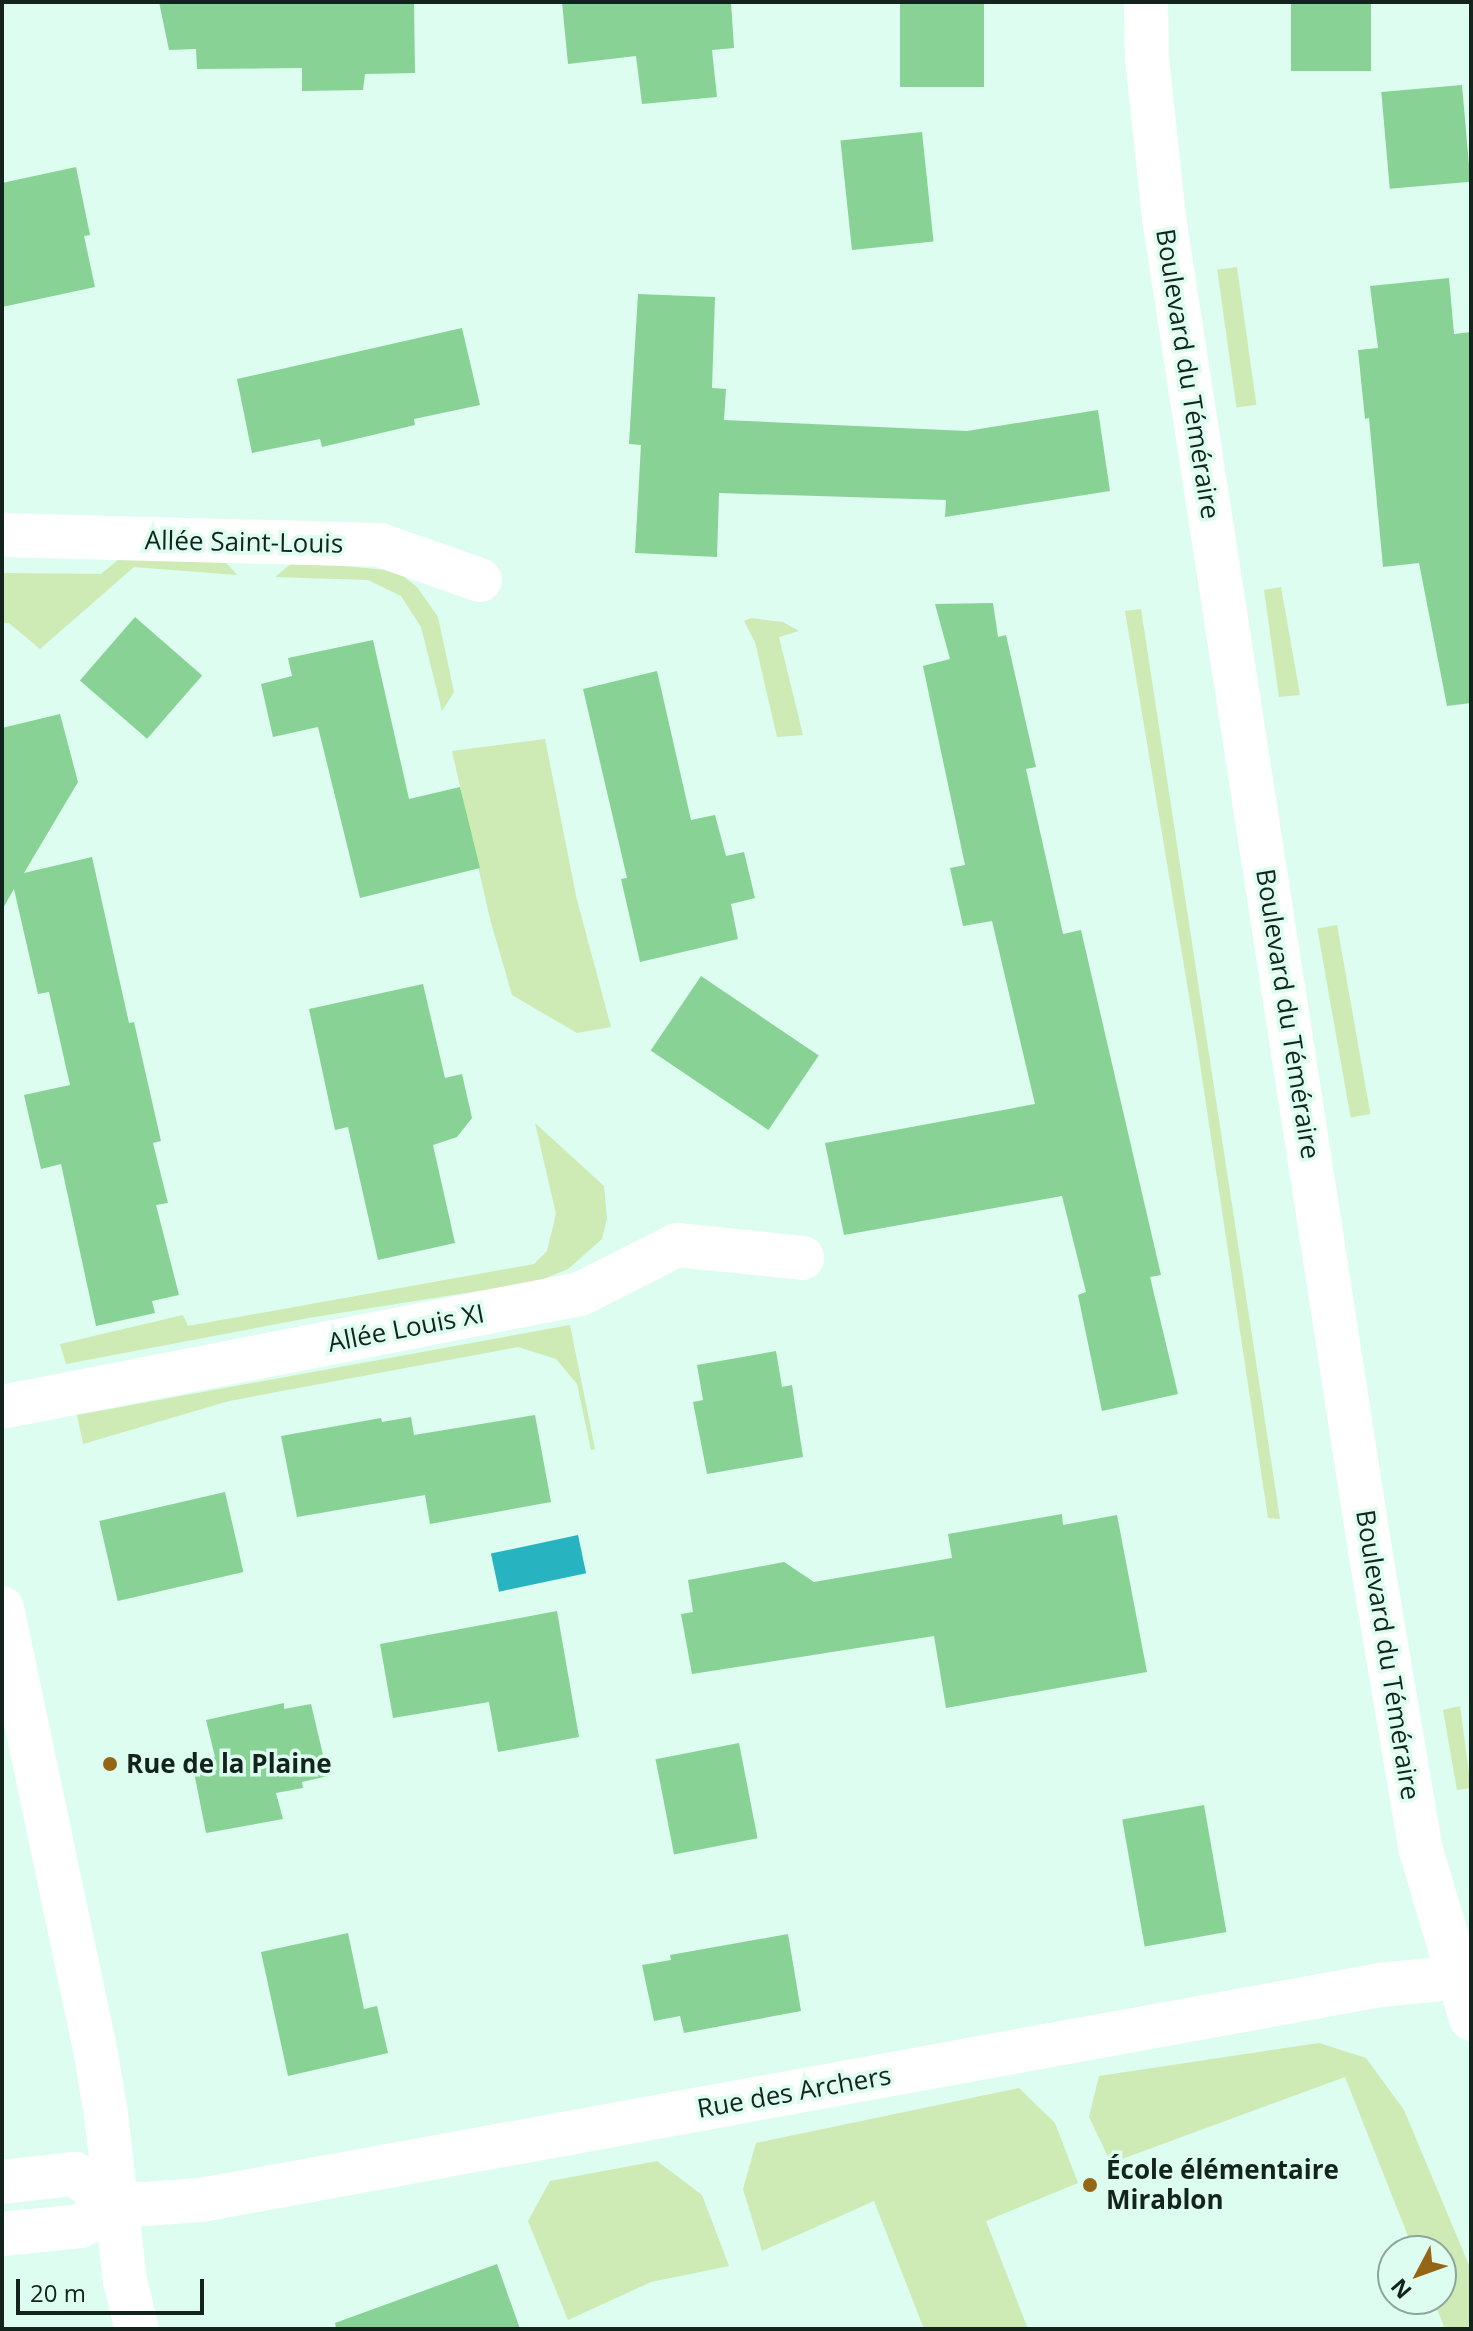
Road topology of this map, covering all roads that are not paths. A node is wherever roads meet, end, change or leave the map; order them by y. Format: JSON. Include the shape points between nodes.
{"nodes":[{"id":1,"x":1146,"y":2,"type":"edge"},
{"id":2,"x":2,"y":535,"type":"edge"},
{"id":3,"x":480,"y":580,"type":"dead end"},
{"id":4,"x":802,"y":1258,"type":"dead end"},
{"id":5,"x":2,"y":1407,"type":"edge"},
{"id":6,"x":2,"y":1608,"type":"edge"},
{"id":7,"x":1464,"y":1977,"type":"edge"},
{"id":8,"x":1471,"y":2019,"type":"edge"},
{"id":9,"x":2,"y":2182,"type":"edge"},
{"id":10,"x":116,"y":2206,"type":"junction"},
{"id":11,"x":2,"y":2234,"type":"edge"},
{"id":12,"x":137,"y":2329,"type":"edge"}],
"edges":[{"from":1,"to":7,"type":"street","name":"Boulevard du Téméraire","via":[[1164,218],[1368,1534],[1421,1850]]},
{"from":2,"to":3,"type":"street","name":"Allée Saint-Louis","via":[[380,545]]},
{"from":4,"to":5,"type":"street","name":"Allée Louis XI","via":[[677,1245],[580,1294]]},
{"from":6,"to":10,"type":"street","via":[[94,2043]]},
{"from":7,"to":8,"type":"street","name":"Boulevard du Téméraire"},
{"from":7,"to":10,"type":"street","name":"Rue des Archers","via":[[1380,1985],[201,2200]]},
{"from":9,"to":10,"type":"street","via":[[75,2174]]},
{"from":10,"to":11,"type":"street","name":"Rue des Archers","via":[[81,2226]]},
{"from":10,"to":12,"type":"street"}]}
